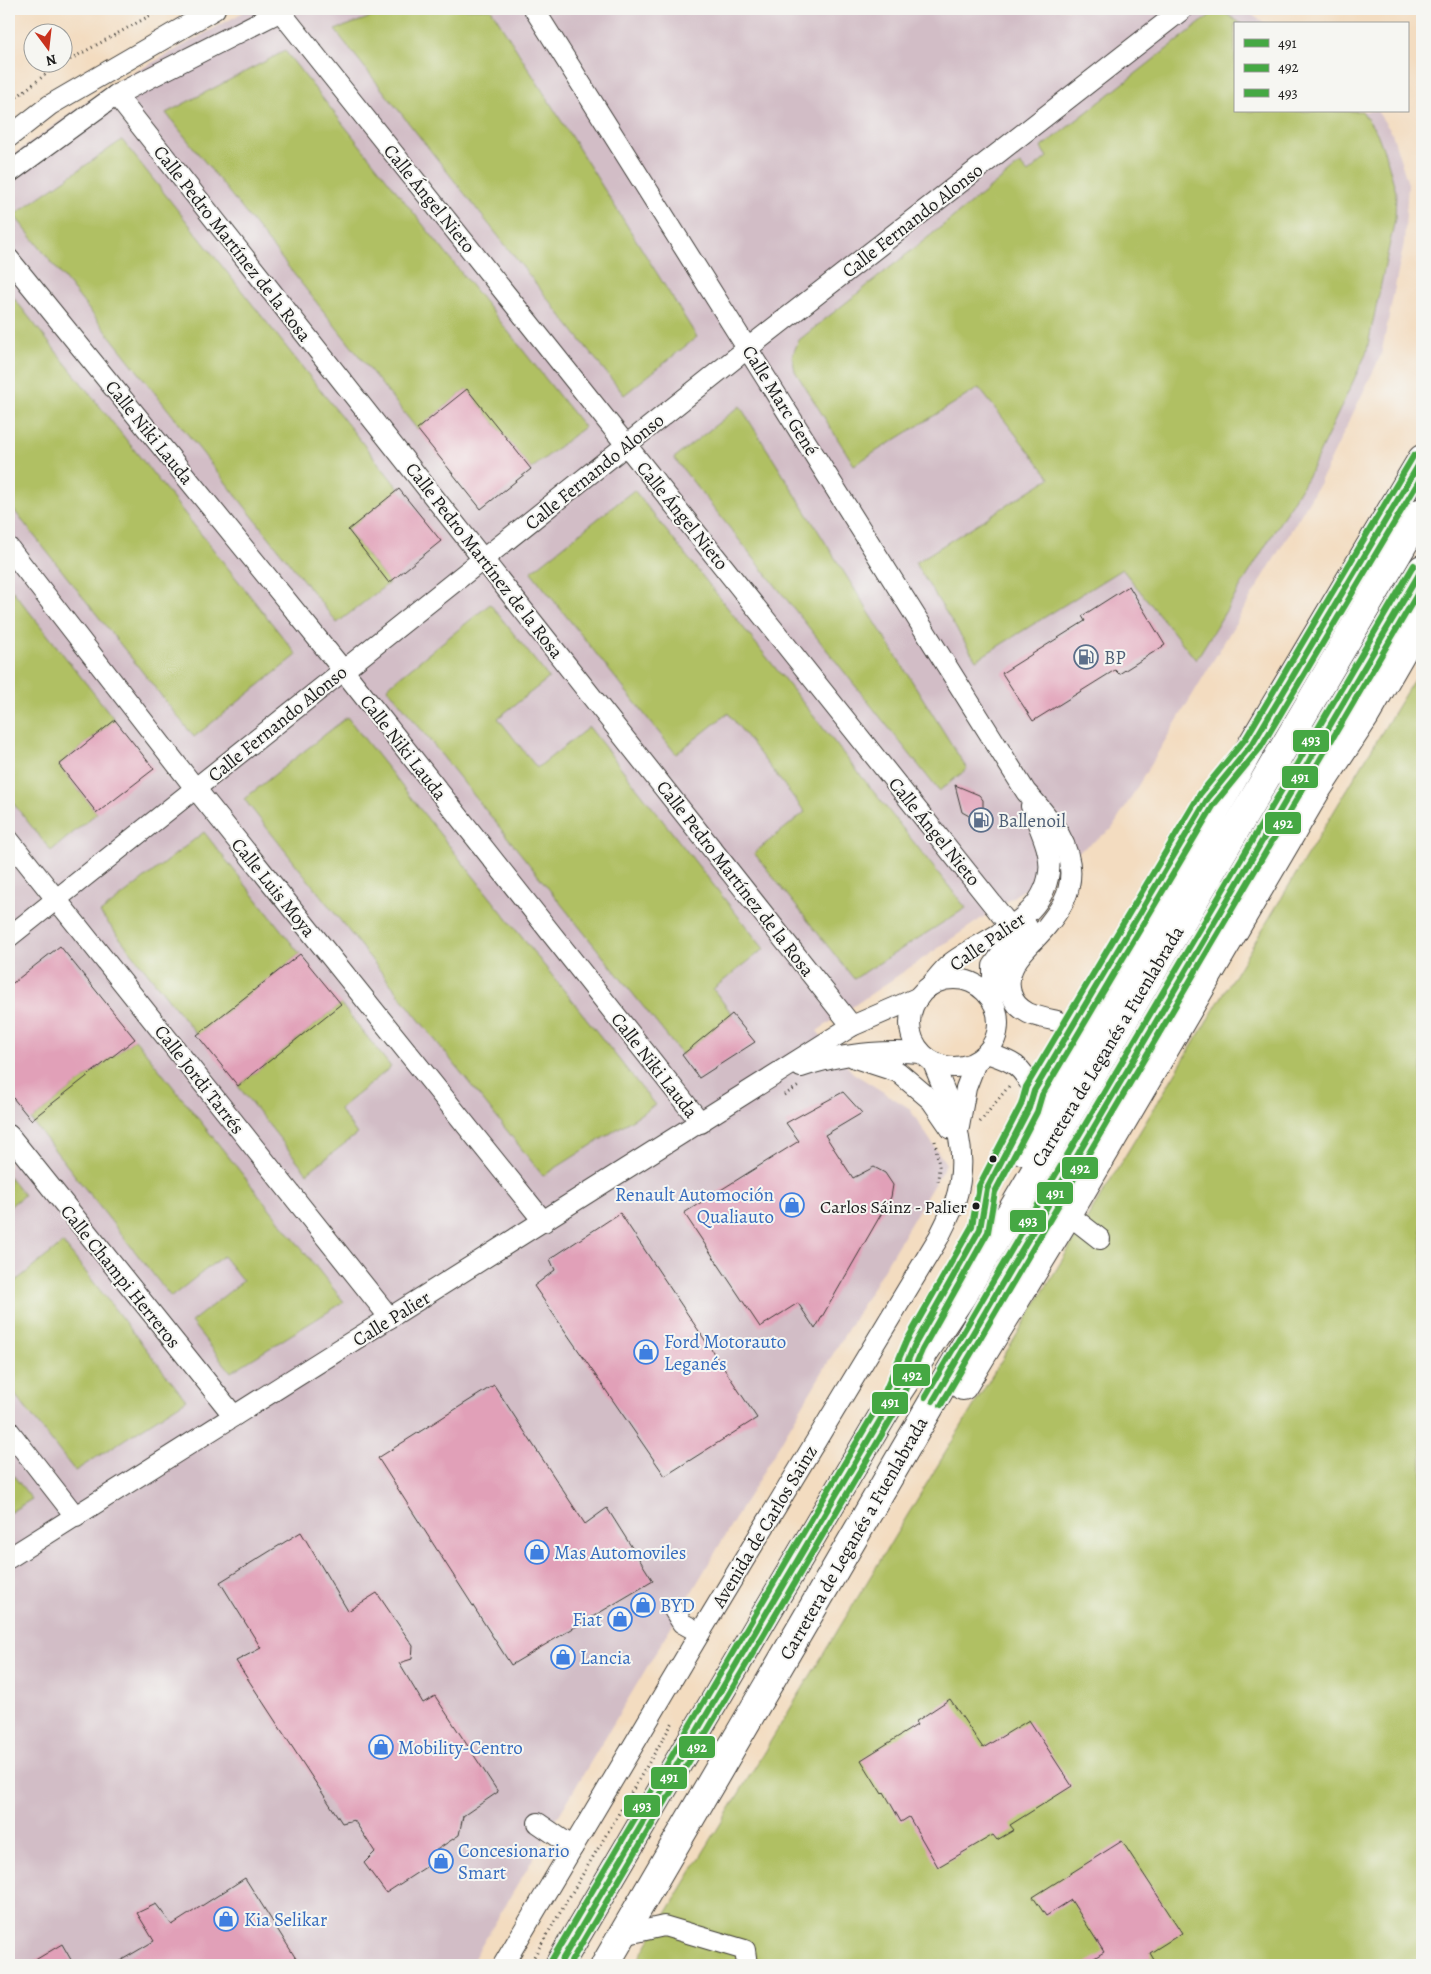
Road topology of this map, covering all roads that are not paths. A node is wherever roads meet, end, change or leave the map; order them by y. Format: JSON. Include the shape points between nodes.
{"nodes":[{"id":1,"x":215,"y":9,"type":"edge"},
{"id":2,"x":534,"y":9,"type":"edge"},
{"id":3,"x":1183,"y":9,"type":"edge"},
{"id":4,"x":282,"y":10,"type":"edge"},
{"id":5,"x":116,"y":95,"type":"junction"},
{"id":6,"x":9,"y":137,"type":"edge"},
{"id":7,"x":9,"y":173,"type":"edge"},
{"id":8,"x":9,"y":258,"type":"edge"},
{"id":9,"x":748,"y":348,"type":"junction"},
{"id":10,"x":1422,"y":440,"type":"edge"},
{"id":11,"x":627,"y":444,"type":"junction"},
{"id":12,"x":1422,"y":459,"type":"edge"},
{"id":13,"x":1422,"y":512,"type":"edge"},
{"id":14,"x":1376,"y":536,"type":"junction"},
{"id":15,"x":9,"y":548,"type":"edge"},
{"id":16,"x":484,"y":558,"type":"junction"},
{"id":17,"x":1422,"y":569,"type":"edge"},
{"id":18,"x":1422,"y":617,"type":"edge"},
{"id":19,"x":1422,"y":638,"type":"edge"},
{"id":20,"x":343,"y":670,"type":"junction"},
{"id":21,"x":1364,"y":716,"type":"junction"},
{"id":22,"x":1253,"y":744,"type":"junction"},
{"id":23,"x":195,"y":788,"type":"junction"},
{"id":24,"x":1026,"y":792,"type":"junction"},
{"id":25,"x":1054,"y":826,"type":"junction"},
{"id":26,"x":9,"y":840,"type":"edge"},
{"id":27,"x":56,"y":899,"type":"junction"},
{"id":28,"x":1010,"y":926,"type":"junction"},
{"id":29,"x":9,"y":937,"type":"edge"},
{"id":30,"x":924,"y":992,"type":"junction"},
{"id":31,"x":995,"y":1007,"type":"junction"},
{"id":32,"x":1083,"y":1008,"type":"junction"},
{"id":33,"x":1057,"y":1022,"type":"junction"},
{"id":34,"x":852,"y":1026,"type":"junction"},
{"id":35,"x":848,"y":1056,"type":"junction"},
{"id":36,"x":982,"y":1057,"type":"junction"},
{"id":37,"x":927,"y":1058,"type":"junction"},
{"id":38,"x":773,"y":1077,"type":"junction"},
{"id":39,"x":1034,"y":1091,"type":"junction"},
{"id":40,"x":701,"y":1123,"type":"junction"},
{"id":41,"x":959,"y":1134,"type":"junction"},
{"id":42,"x":9,"y":1135,"type":"edge"},
{"id":43,"x":1068,"y":1214,"type":"junction"},
{"id":44,"x":544,"y":1222,"type":"junction"},
{"id":45,"x":980,"y":1229,"type":"junction"},
{"id":46,"x":1100,"y":1238,"type":"dead end"},
{"id":47,"x":390,"y":1318,"type":"junction"},
{"id":48,"x":889,"y":1405,"type":"junction"},
{"id":49,"x":234,"y":1416,"type":"junction"},
{"id":50,"x":9,"y":1430,"type":"edge"},
{"id":51,"x":76,"y":1517,"type":"junction"},
{"id":52,"x":9,"y":1558,"type":"edge"},
{"id":53,"x":674,"y":1610,"type":"dead end"},
{"id":54,"x":809,"y":1613,"type":"junction"},
{"id":55,"x":700,"y":1633,"type":"junction"},
{"id":56,"x":538,"y":1823,"type":"dead end"},
{"id":57,"x":573,"y":1847,"type":"junction"},
{"id":58,"x":623,"y":1934,"type":"junction"},
{"id":59,"x":503,"y":1965,"type":"edge"},
{"id":60,"x":559,"y":1965,"type":"edge"},
{"id":61,"x":605,"y":1965,"type":"edge"},
{"id":62,"x":747,"y":1965,"type":"edge"}],
"edges":[{"from":1,"to":6,"type":"street","via":[[50,105]]},
{"from":2,"to":9,"type":"street","name":"Calle Marc Gené"},
{"from":3,"to":9,"type":"street","name":"Calle Fernando Alonso"},
{"from":4,"to":5,"type":"street"},
{"from":4,"to":11,"type":"street","name":"Calle Ángel Nieto"},
{"from":5,"to":7,"type":"street"},
{"from":5,"to":16,"type":"street","name":"Calle Pedro Martínez de la Rosa"},
{"from":8,"to":20,"type":"street","name":"Calle Niki Lauda"},
{"from":9,"to":11,"type":"street","name":"Calle Fernando Alonso"},
{"from":9,"to":24,"type":"street","name":"Calle Marc Gené"},
{"from":10,"to":14,"type":"highway"},
{"from":11,"to":16,"type":"street","name":"Calle Fernando Alonso"},
{"from":11,"to":28,"type":"street","name":"Calle Ángel Nieto"},
{"from":12,"to":14,"type":"highway"},
{"from":13,"to":48,"type":"highway","name":"Carretera de Leganés a Fuenlabrada","via":[[963,1294]]},
{"from":14,"to":22,"type":"highway"},
{"from":15,"to":23,"type":"street","name":"Calle Luis Moya"},
{"from":16,"to":20,"type":"street","name":"Calle Fernando Alonso"},
{"from":16,"to":34,"type":"street","name":"Calle Pedro Martínez de la Rosa"},
{"from":17,"to":54,"type":"highway","name":"Carretera de Leganés a Fuenlabrada"},
{"from":18,"to":21,"type":"highway"},
{"from":19,"to":21,"type":"highway"},
{"from":20,"to":23,"type":"street","name":"Calle Fernando Alonso"},
{"from":20,"to":40,"type":"street","name":"Calle Niki Lauda"},
{"from":21,"to":43,"type":"highway","via":[[1317,789]]},
{"from":22,"to":32,"type":"street","via":[[1208,798]]},
{"from":22,"to":45,"type":"highway"},
{"from":23,"to":27,"type":"street","name":"Calle Fernando Alonso"},
{"from":23,"to":44,"type":"street","name":"Calle Luis Moya"},
{"from":24,"to":25,"type":"street","name":"Calle Palier"},
{"from":24,"to":28,"type":"street","name":"Calle Palier","via":[[1046,846],[1049,872],[1043,893],[1033,909]]},
{"from":25,"to":31,"type":"street","name":"Calle Palier","via":[[1058,871],[1050,899],[1036,918],[1011,940],[992,966]]},
{"from":25,"to":33,"type":"street","name":"Calle Palier","via":[[1064,843],[1070,866],[1069,887],[1061,907],[1047,927],[1020,956],[1011,971],[1009,985],[1014,1003],[1028,1013]]},
{"from":26,"to":27,"type":"street","name":"Calle Jordi Tarrés"},
{"from":27,"to":29,"type":"street","name":"Calle Fernando Alonso"},
{"from":27,"to":47,"type":"street","name":"Calle Jordi Tarrés"},
{"from":28,"to":30,"type":"street","name":"Calle Palier","via":[[949,964]]},
{"from":30,"to":31,"type":"street","via":[[944,980],[958,979],[972,982],[983,990]]},
{"from":30,"to":34,"type":"street","name":"Calle Palier"},
{"from":30,"to":37,"type":"street","via":[[912,1010],[910,1026],[913,1040]]},
{"from":31,"to":33,"type":"street","via":[[1023,1024],[1037,1026]]},
{"from":31,"to":36,"type":"street","via":[[998,1027],[995,1041]]},
{"from":32,"to":33,"type":"street"},
{"from":32,"to":39,"type":"street"},
{"from":34,"to":38,"type":"street","name":"Calle Palier"},
{"from":35,"to":37,"type":"street","name":"Calle Palier","via":[[882,1052]]},
{"from":35,"to":38,"type":"street","name":"Calle Palier","via":[[821,1060]]},
{"from":35,"to":41,"type":"street","via":[[898,1072],[931,1100]]},
{"from":36,"to":37,"type":"street","via":[[963,1067],[948,1067]]},
{"from":36,"to":39,"type":"street","via":[[1008,1060],[1024,1072]]},
{"from":36,"to":41,"type":"street","name":"Avenida de Carlos Sainz","via":[[966,1088]]},
{"from":37,"to":41,"type":"street","name":"Avenida de Carlos Sainz"},
{"from":38,"to":40,"type":"street","name":"Calle Palier"},
{"from":39,"to":45,"type":"street","via":[[1029,1108],[987,1189]]},
{"from":40,"to":44,"type":"street","name":"Calle Palier"},
{"from":41,"to":55,"type":"street","name":"Avenida de Carlos Sainz","via":[[960,1178],[955,1202],[939,1237]]},
{"from":42,"to":49,"type":"street","name":"Calle Champi Herreros"},
{"from":43,"to":46,"type":"street"},
{"from":43,"to":54,"type":"highway","via":[[882,1520]]},
{"from":44,"to":47,"type":"street","name":"Calle Palier"},
{"from":45,"to":48,"type":"highway","via":[[914,1346]]},
{"from":47,"to":49,"type":"street","name":"Calle Palier"},
{"from":48,"to":60,"type":"highway","name":"Carretera de Leganés a Fuenlabrada"},
{"from":49,"to":51,"type":"street","name":"Calle Palier"},
{"from":50,"to":51,"type":"street"},
{"from":51,"to":52,"type":"street","name":"Calle Palier"},
{"from":53,"to":55,"type":"street","via":[[682,1623]]},
{"from":54,"to":58,"type":"highway","name":"Carretera de Leganés a Fuenlabrada"},
{"from":55,"to":57,"type":"street","name":"Avenida de Carlos Sainz"},
{"from":56,"to":57,"type":"street"},
{"from":57,"to":59,"type":"street","name":"Avenida de Carlos Sainz"},
{"from":58,"to":61,"type":"highway","name":"Carretera de Leganés a Fuenlabrada"},
{"from":58,"to":62,"type":"street","via":[[664,1926],[745,1950]]}]}
